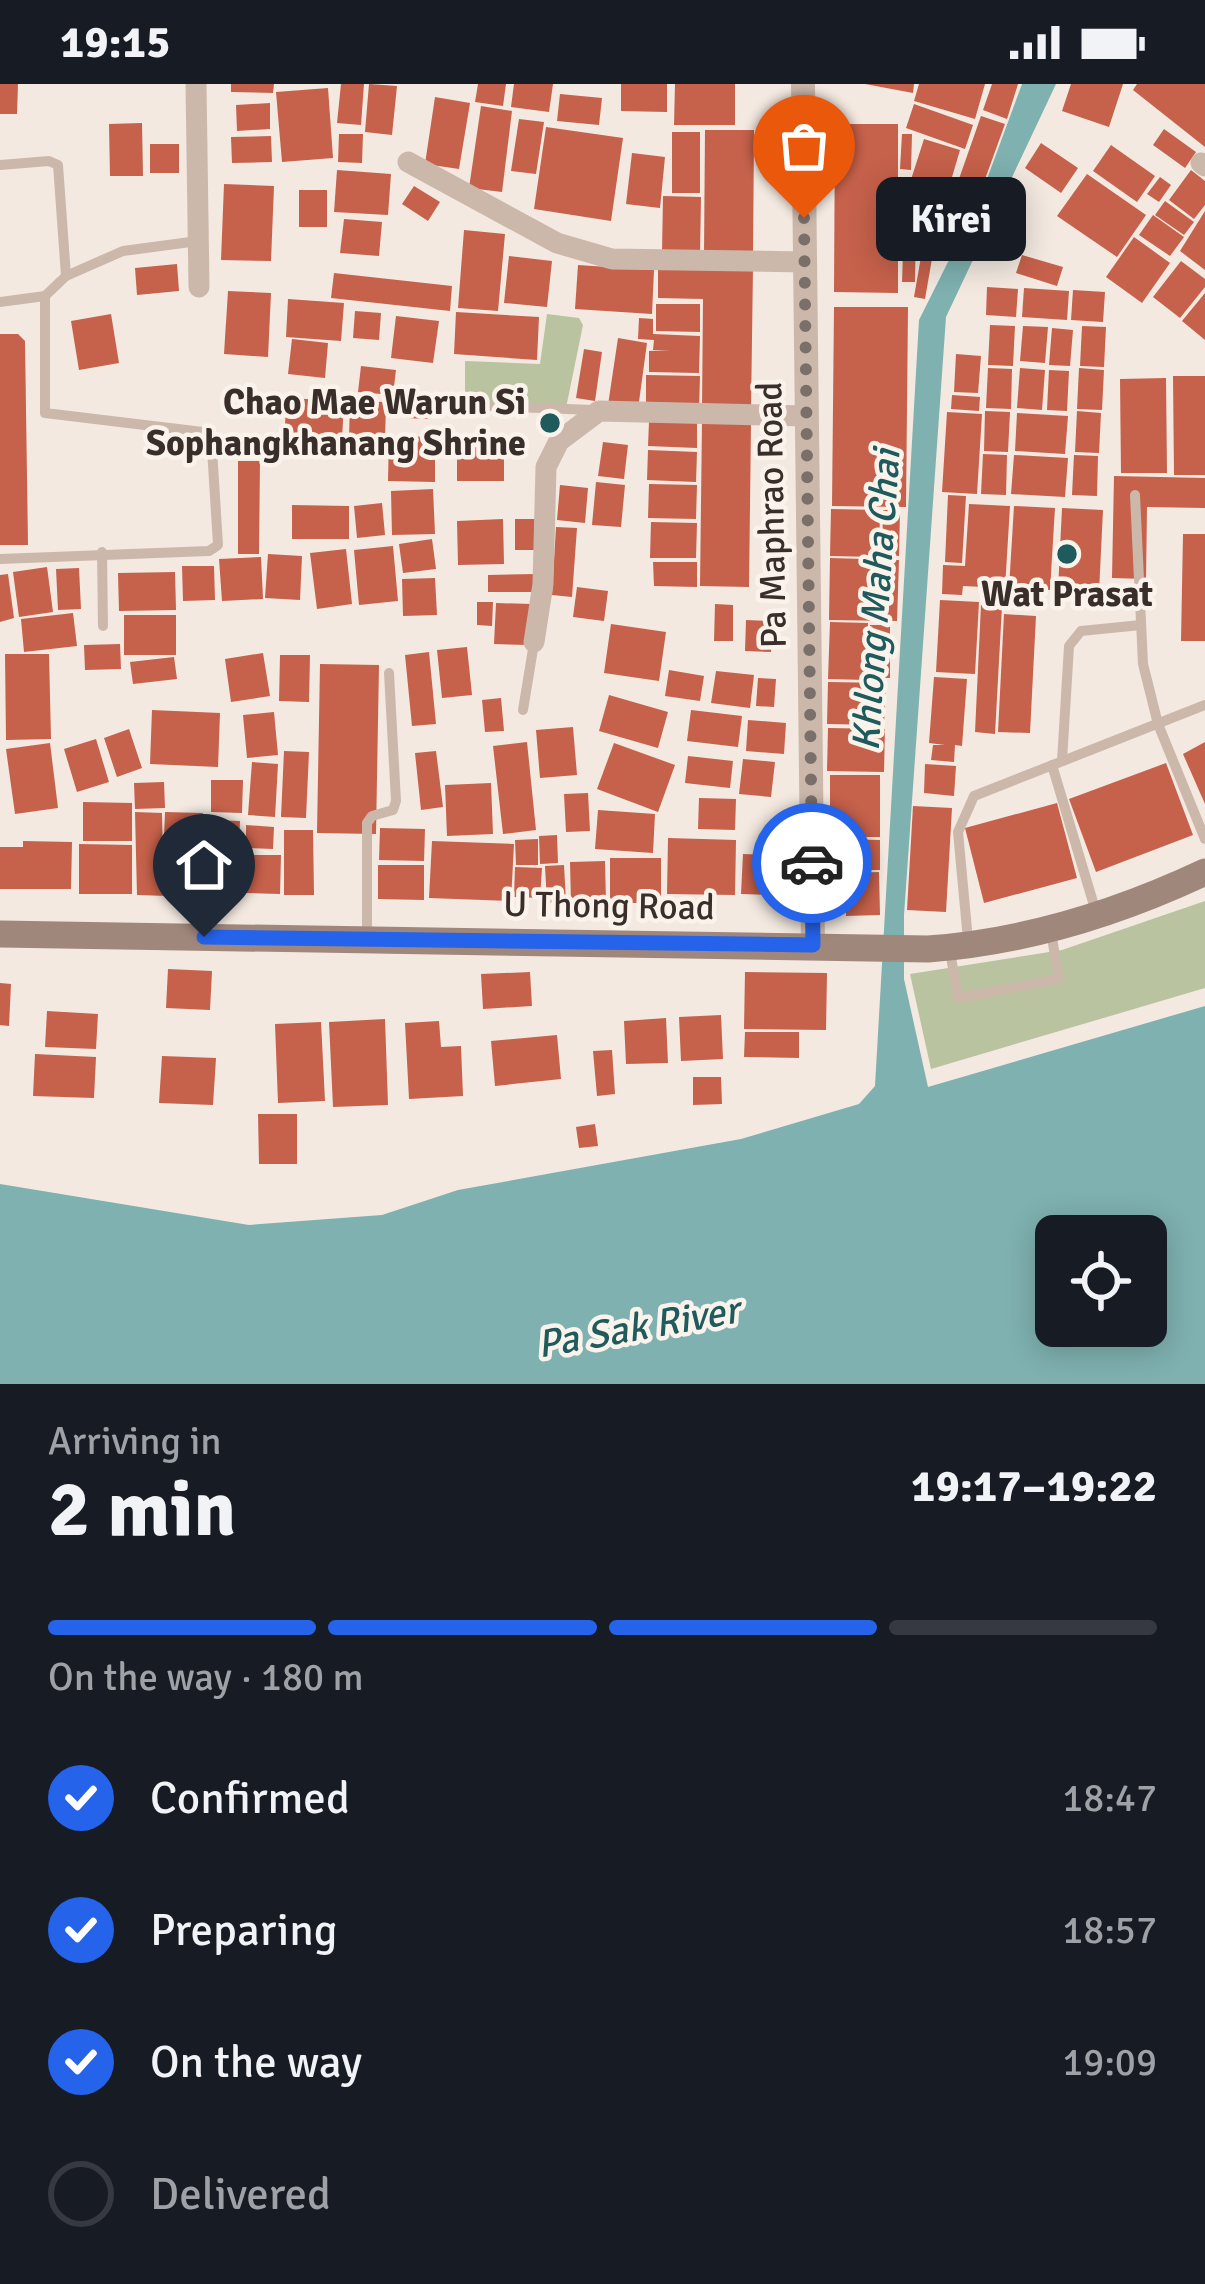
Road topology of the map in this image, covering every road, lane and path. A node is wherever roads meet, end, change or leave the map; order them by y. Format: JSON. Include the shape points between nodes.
{"nodes":[{"id":1,"x":196,"y":84,"type":"edge"},
{"id":2,"x":802,"y":84,"type":"edge"},
{"id":3,"x":408,"y":162,"type":"dead end"},
{"id":4,"x":0,"y":165,"type":"edge"},
{"id":5,"x":198,"y":241,"type":"junction"},
{"id":6,"x":805,"y":262,"type":"junction"},
{"id":7,"x":66,"y":276,"type":"junction"},
{"id":8,"x":199,"y":287,"type":"dead end"},
{"id":9,"x":45,"y":296,"type":"junction"},
{"id":10,"x":0,"y":302,"type":"edge"},
{"id":11,"x":464,"y":405,"type":"dead end"},
{"id":12,"x":599,"y":411,"type":"junction"},
{"id":13,"x":807,"y":416,"type":"junction"},
{"id":14,"x":1135,"y":495,"type":"dead end"},
{"id":15,"x":102,"y":552,"type":"junction"},
{"id":16,"x":0,"y":559,"type":"edge"},
{"id":17,"x":1141,"y":625,"type":"junction"},
{"id":18,"x":103,"y":626,"type":"dead end"},
{"id":19,"x":534,"y":643,"type":"joint"},
{"id":20,"x":389,"y":673,"type":"dead end"},
{"id":21,"x":1205,"y":705,"type":"edge"},
{"id":22,"x":523,"y":710,"type":"dead end"},
{"id":23,"x":1158,"y":724,"type":"junction"},
{"id":24,"x":1057,"y":763,"type":"junction"},
{"id":25,"x":1205,"y":839,"type":"edge"},
{"id":26,"x":1205,"y":872,"type":"edge"},
{"id":27,"x":1097,"y":915,"type":"junction"},
{"id":28,"x":1050,"y":929,"type":"junction"},
{"id":29,"x":0,"y":934,"type":"edge"},
{"id":30,"x":367,"y":939,"type":"junction"},
{"id":31,"x":813,"y":945,"type":"junction"},
{"id":32,"x":959,"y":945,"type":"junction"}],
"edges":[{"from":1,"to":5,"type":"street"},
{"from":2,"to":6,"type":"street","name":"Pa Maphrao Road"},
{"from":3,"to":6,"type":"street","via":[[557,243],[612,259]]},
{"from":4,"to":7,"type":"lane","via":[[58,165]]},
{"from":5,"to":7,"type":"lane","via":[[123,251]]},
{"from":5,"to":8,"type":"street"},
{"from":6,"to":13,"type":"street","name":"Pa Maphrao Road"},
{"from":7,"to":9,"type":"lane"},
{"from":9,"to":10,"type":"lane"},
{"from":9,"to":15,"type":"lane","via":[[43,408],[50,418],[202,430],[214,440],[215,550]]},
{"from":11,"to":12,"type":"lane"},
{"from":12,"to":13,"type":"street"},
{"from":12,"to":19,"type":"street","via":[[559,441],[546,467]]},
{"from":13,"to":31,"type":"street","name":"Pa Maphrao Road"},
{"from":14,"to":17,"type":"lane"},
{"from":15,"to":16,"type":"lane"},
{"from":15,"to":18,"type":"lane"},
{"from":17,"to":23,"type":"lane"},
{"from":17,"to":24,"type":"lane","via":[[1081,631],[1069,646]]},
{"from":19,"to":22,"type":"lane"},
{"from":20,"to":30,"type":"lane","via":[[396,801],[367,823]]},
{"from":21,"to":23,"type":"lane"},
{"from":23,"to":24,"type":"lane"},
{"from":23,"to":25,"type":"lane"},
{"from":24,"to":27,"type":"lane"},
{"from":24,"to":32,"type":"lane","via":[[974,796],[964,810]]},
{"from":26,"to":27,"type":"main road","name":"U Thong Road"},
{"from":27,"to":28,"type":"main road","name":"U Thong Road"},
{"from":28,"to":32,"type":"main road","name":"U Thong Road"},
{"from":28,"to":32,"type":"lane","via":[[1059,979],[958,998]]},
{"from":29,"to":30,"type":"main road","name":"U Thong Road"},
{"from":30,"to":31,"type":"main road","name":"U Thong Road"},
{"from":31,"to":32,"type":"main road","name":"U Thong Road"}]}
